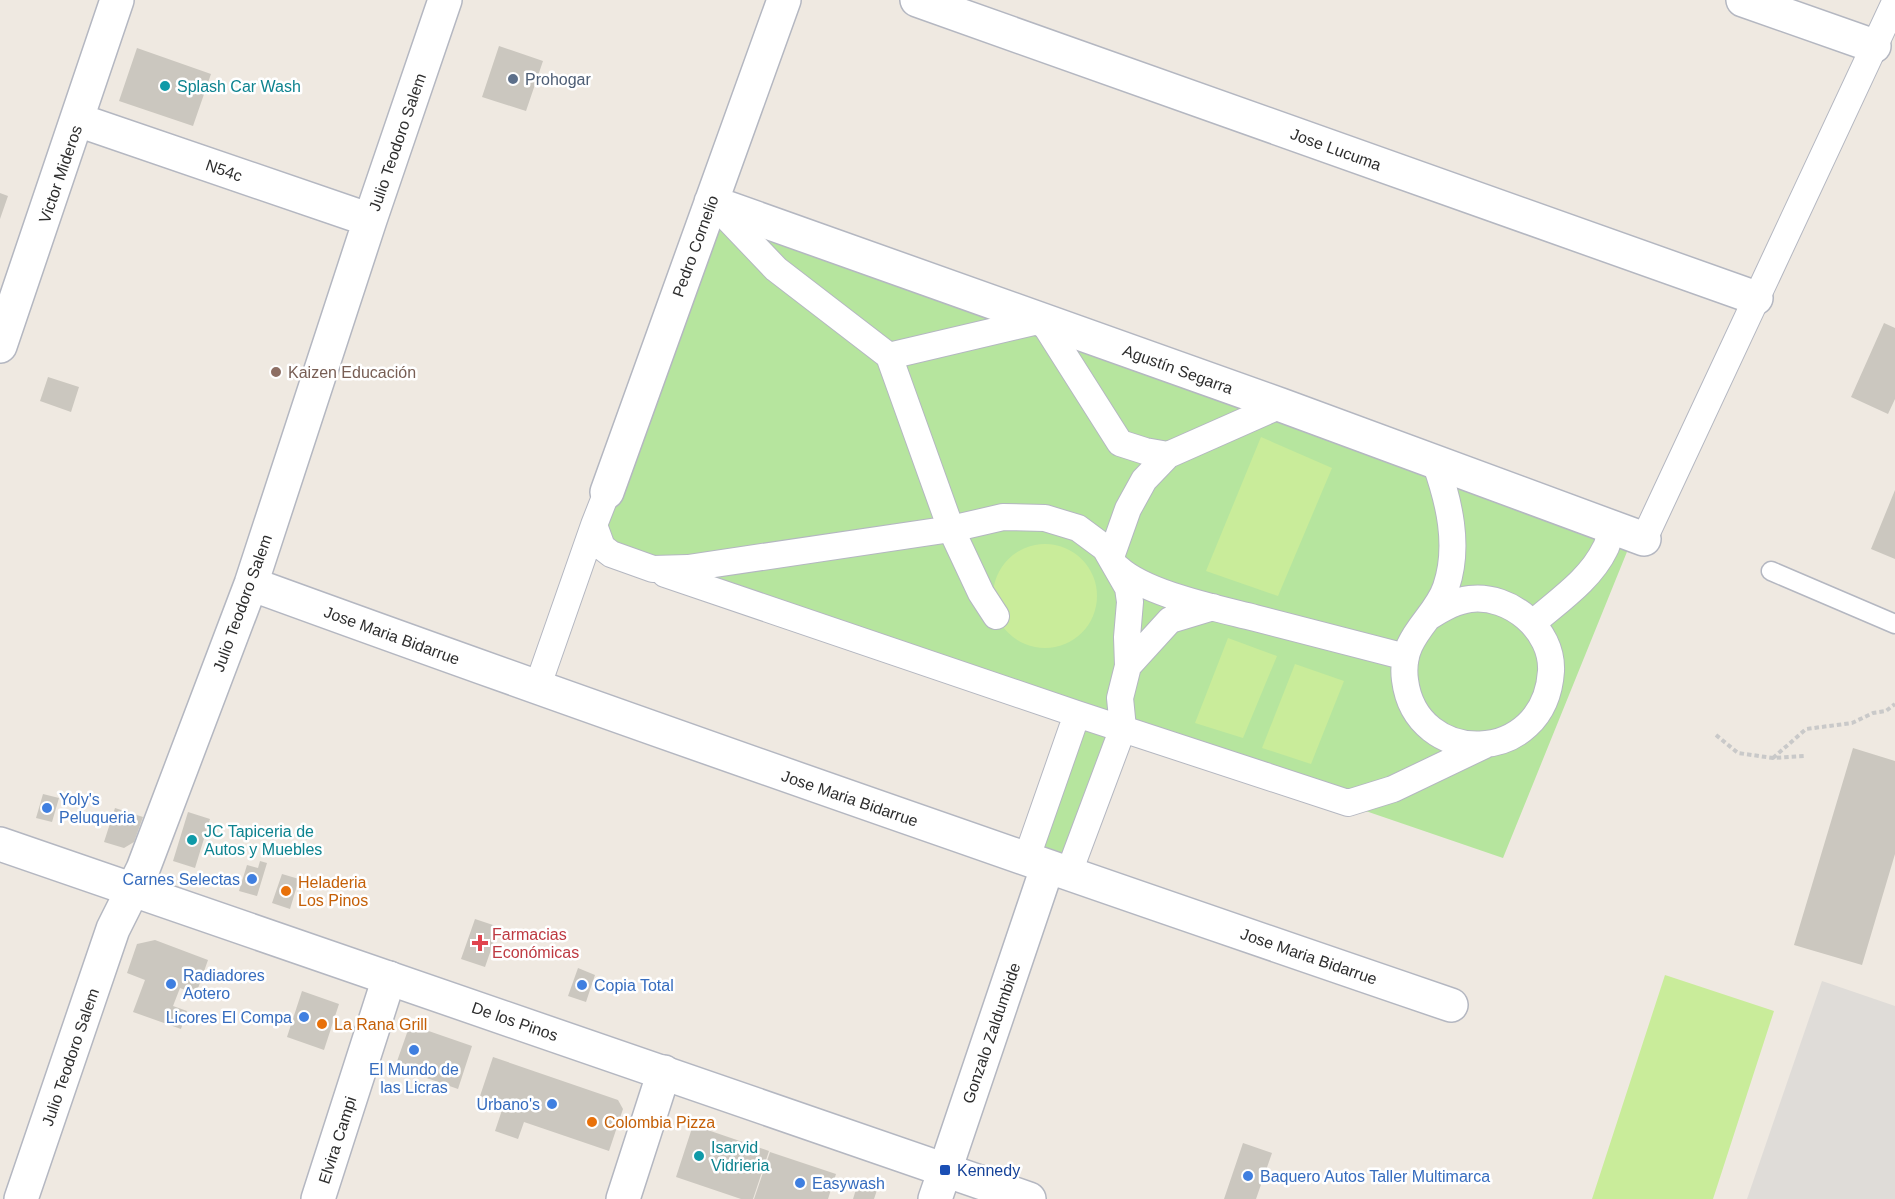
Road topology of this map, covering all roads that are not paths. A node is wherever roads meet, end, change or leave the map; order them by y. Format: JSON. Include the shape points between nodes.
{"nodes":[{"id":1,"x":117,"y":0,"type":"edge"},
{"id":2,"x":446,"y":0,"type":"edge"},
{"id":3,"x":784,"y":0,"type":"edge"},
{"id":4,"x":917,"y":0,"type":"edge"},
{"id":5,"x":1743,"y":0,"type":"edge"},
{"id":6,"x":1895,"y":2,"type":"edge"},
{"id":7,"x":1874,"y":46,"type":"junction"},
{"id":8,"x":78,"y":120,"type":"junction"},
{"id":9,"x":711,"y":202,"type":"junction"},
{"id":10,"x":370,"y":220,"type":"junction"},
{"id":11,"x":1756,"y":298,"type":"junction"},
{"id":12,"x":1042,"y":320,"type":"junction"},
{"id":13,"x":0,"y":346,"type":"edge"},
{"id":14,"x":889,"y":356,"type":"junction"},
{"id":15,"x":1281,"y":405,"type":"junction"},
{"id":16,"x":1168,"y":455,"type":"junction"},
{"id":17,"x":1435,"y":462,"type":"junction"},
{"id":18,"x":607,"y":492,"type":"joint"},
{"id":19,"x":594,"y":525,"type":"junction"},
{"id":20,"x":1610,"y":526,"type":"junction"},
{"id":21,"x":951,"y":529,"type":"junction"},
{"id":22,"x":1644,"y":539,"type":"joint"},
{"id":23,"x":1115,"y":562,"type":"junction"},
{"id":24,"x":653,"y":569,"type":"junction"},
{"id":25,"x":1771,"y":570,"type":"dead end"},
{"id":26,"x":251,"y":584,"type":"junction"},
{"id":27,"x":1213,"y":607,"type":"junction"},
{"id":28,"x":996,"y":616,"type":"dead end"},
{"id":29,"x":1429,"y":617,"type":"junction"},
{"id":30,"x":1533,"y":623,"type":"junction"},
{"id":31,"x":1895,"y":624,"type":"edge"},
{"id":32,"x":1406,"y":657,"type":"junction"},
{"id":33,"x":1128,"y":666,"type":"junction"},
{"id":34,"x":537,"y":688,"type":"junction"},
{"id":35,"x":1077,"y":714,"type":"junction"},
{"id":36,"x":1123,"y":728,"type":"junction"},
{"id":37,"x":1485,"y":745,"type":"junction"},
{"id":38,"x":0,"y":844,"type":"edge"},
{"id":39,"x":1047,"y":867,"type":"junction"},
{"id":40,"x":134,"y":888,"type":"junction"},
{"id":41,"x":389,"y":978,"type":"junction"},
{"id":42,"x":1451,"y":1005,"type":"dead end"},
{"id":43,"x":664,"y":1072,"type":"junction"},
{"id":44,"x":940,"y":1184,"type":"edge"},
{"id":45,"x":21,"y":1199,"type":"edge"},
{"id":46,"x":318,"y":1199,"type":"edge"},
{"id":47,"x":623,"y":1199,"type":"edge"},
{"id":48,"x":1029,"y":1199,"type":"edge"}],
"edges":[{"from":1,"to":8,"type":"street","name":"Victor Mideros"},
{"from":2,"to":10,"type":"street","name":"Julio Teodoro Salem"},
{"from":3,"to":9,"type":"street","name":"Pedro Cornelio"},
{"from":4,"to":11,"type":"street","name":"Jose Lucuma"},
{"from":5,"to":7,"type":"street"},
{"from":6,"to":7,"type":"street"},
{"from":7,"to":11,"type":"street"},
{"from":8,"to":10,"type":"street","name":"N54c"},
{"from":8,"to":13,"type":"street","name":"Victor Mideros"},
{"from":9,"to":12,"type":"street","name":"Agustín Segarra"},
{"from":9,"to":14,"type":"street","via":[[776,269]]},
{"from":9,"to":18,"type":"street","name":"Pedro Cornelio"},
{"from":10,"to":26,"type":"street","name":"Julio Teodoro Salem"},
{"from":11,"to":22,"type":"street"},
{"from":12,"to":14,"type":"street"},
{"from":12,"to":15,"type":"street","name":"Agustín Segarra"},
{"from":12,"to":16,"type":"street","via":[[1120,443]]},
{"from":14,"to":21,"type":"street"},
{"from":15,"to":16,"type":"street"},
{"from":15,"to":17,"type":"street","name":"Agustín Segarra"},
{"from":16,"to":23,"type":"street","via":[[1144,480],[1128,509]]},
{"from":17,"to":20,"type":"street","name":"Agustín Segarra"},
{"from":17,"to":29,"type":"street","via":[[1446,494],[1453,544],[1446,587]]},
{"from":18,"to":19,"type":"street"},
{"from":19,"to":24,"type":"street","via":[[602,547],[611,554]]},
{"from":19,"to":34,"type":"street"},
{"from":20,"to":22,"type":"street","name":"Agustín Segarra"},
{"from":20,"to":30,"type":"street","via":[[1607,548],[1596,566]]},
{"from":21,"to":23,"type":"street","via":[[1003,517],[1045,519],[1078,528],[1105,548]]},
{"from":21,"to":24,"type":"street","via":[[688,568]]},
{"from":21,"to":28,"type":"street"},
{"from":23,"to":27,"type":"street","via":[[1129,578],[1143,585]]},
{"from":23,"to":33,"type":"street","via":[[1128,588],[1130,602]]},
{"from":24,"to":35,"type":"street"},
{"from":25,"to":31,"type":"lane"},
{"from":26,"to":34,"type":"street","name":"Jose Maria Bidarrue"},
{"from":26,"to":40,"type":"street","name":"Julio Teodoro Salem"},
{"from":27,"to":32,"type":"street"},
{"from":27,"to":33,"type":"street","via":[[1170,620]]},
{"from":29,"to":30,"type":"street","via":[[1448,604],[1470,599],[1493,600],[1515,608]]},
{"from":29,"to":32,"type":"street","via":[[1414,635]]},
{"from":30,"to":37,"type":"street","via":[[1545,642],[1551,665],[1550,687],[1542,709],[1527,727],[1508,740]]},
{"from":32,"to":37,"type":"street","via":[[1404,679],[1411,702],[1423,721],[1441,735],[1463,744]]},
{"from":33,"to":36,"type":"street","via":[[1120,698]]},
{"from":34,"to":39,"type":"street","name":"Jose Maria Bidarrue"},
{"from":35,"to":36,"type":"street"},
{"from":35,"to":39,"type":"street"},
{"from":36,"to":37,"type":"street","via":[[1348,803],[1393,789]]},
{"from":36,"to":39,"type":"street"},
{"from":38,"to":40,"type":"street","name":"De los Pinos"},
{"from":39,"to":42,"type":"street","name":"Jose Maria Bidarrue"},
{"from":39,"to":44,"type":"street","name":"Gonzalo Zaldumbide"},
{"from":40,"to":41,"type":"street","name":"De los Pinos"},
{"from":40,"to":45,"type":"street","name":"Julio Teodoro Salem","via":[[113,929]]},
{"from":41,"to":43,"type":"street","name":"De los Pinos"},
{"from":41,"to":46,"type":"street","name":"Elvira Campi"},
{"from":43,"to":44,"type":"street","name":"De los Pinos"},
{"from":43,"to":47,"type":"street"},
{"from":44,"to":48,"type":"street","name":"De los Pinos"}]}
